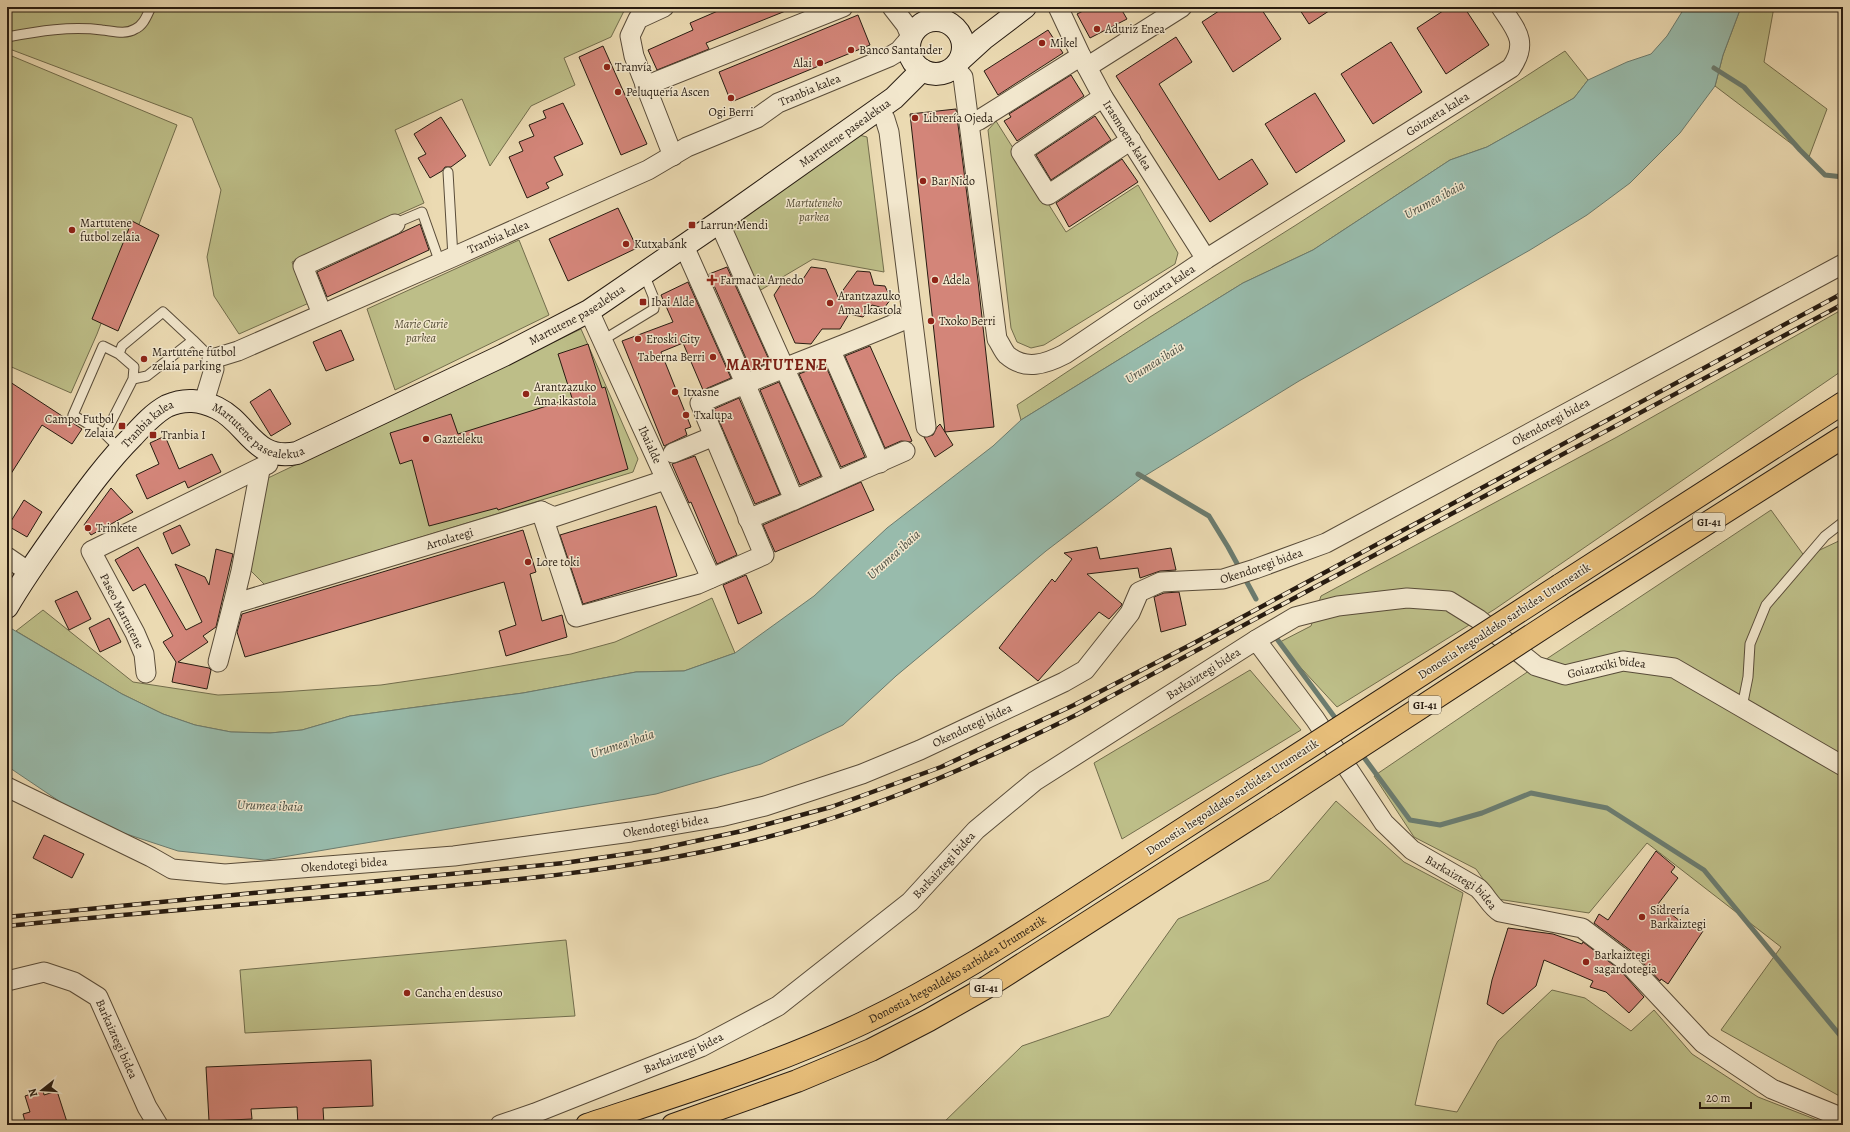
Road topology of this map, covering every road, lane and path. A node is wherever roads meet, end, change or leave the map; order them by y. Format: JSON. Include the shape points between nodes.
{"nodes":[{"id":1,"x":151,"y":7,"type":"edge"},
{"id":2,"x":664,"y":7,"type":"edge"},
{"id":3,"x":843,"y":7,"type":"edge"},
{"id":4,"x":892,"y":7,"type":"edge"},
{"id":5,"x":1025,"y":7,"type":"edge"},
{"id":6,"x":1058,"y":7,"type":"edge"},
{"id":7,"x":1182,"y":7,"type":"edge"},
{"id":8,"x":1501,"y":7,"type":"edge"},
{"id":9,"x":1006,"y":21,"type":"junction"},
{"id":10,"x":957,"y":29,"type":"junction"},
{"id":11,"x":7,"y":36,"type":"edge"},
{"id":12,"x":911,"y":37,"type":"junction"},
{"id":13,"x":1084,"y":62,"type":"junction"},
{"id":14,"x":957,"y":63,"type":"junction"},
{"id":15,"x":922,"y":70,"type":"junction"},
{"id":16,"x":645,"y":86,"type":"junction"},
{"id":17,"x":1103,"y":98,"type":"junction"},
{"id":18,"x":878,"y":109,"type":"junction"},
{"id":19,"x":970,"y":124,"type":"junction"},
{"id":20,"x":1131,"y":140,"type":"junction"},
{"id":21,"x":673,"y":156,"type":"junction"},
{"id":22,"x":448,"y":172,"type":"dead end"},
{"id":23,"x":399,"y":222,"type":"joint"},
{"id":24,"x":719,"y":222,"type":"junction"},
{"id":25,"x":684,"y":246,"type":"junction"},
{"id":26,"x":1206,"y":259,"type":"junction"},
{"id":27,"x":446,"y":260,"type":"junction"},
{"id":28,"x":1843,"y":264,"type":"edge"},
{"id":29,"x":644,"y":274,"type":"junction"},
{"id":30,"x":589,"y":311,"type":"junction"},
{"id":31,"x":322,"y":314,"type":"junction"},
{"id":32,"x":911,"y":318,"type":"junction"},
{"id":33,"x":193,"y":340,"type":"junction"},
{"id":34,"x":603,"y":340,"type":"junction"},
{"id":35,"x":831,"y":351,"type":"junction"},
{"id":36,"x":119,"y":354,"type":"junction"},
{"id":37,"x":212,"y":359,"type":"junction"},
{"id":38,"x":786,"y":368,"type":"junction"},
{"id":39,"x":132,"y":379,"type":"junction"},
{"id":40,"x":745,"y":383,"type":"junction"},
{"id":41,"x":204,"y":402,"type":"junction"},
{"id":42,"x":1843,"y":403,"type":"edge"},
{"id":43,"x":926,"y":427,"type":"dead end"},
{"id":44,"x":714,"y":436,"type":"junction"},
{"id":45,"x":1843,"y":437,"type":"edge"},
{"id":46,"x":112,"y":442,"type":"junction"},
{"id":47,"x":905,"y":451,"type":"dead end"},
{"id":48,"x":673,"y":453,"type":"dead end"},
{"id":49,"x":283,"y":454,"type":"junction"},
{"id":50,"x":880,"y":463,"type":"junction"},
{"id":51,"x":260,"y":470,"type":"junction"},
{"id":52,"x":665,"y":480,"type":"junction"},
{"id":53,"x":835,"y":481,"type":"junction"},
{"id":54,"x":794,"y":500,"type":"junction"},
{"id":55,"x":541,"y":511,"type":"junction"},
{"id":56,"x":748,"y":519,"type":"junction"},
{"id":57,"x":1843,"y":522,"type":"edge"},
{"id":58,"x":7,"y":557,"type":"edge"},
{"id":59,"x":29,"y":572,"type":"junction"},
{"id":60,"x":711,"y":578,"type":"junction"},
{"id":61,"x":233,"y":604,"type":"junction"},
{"id":62,"x":8,"y":605,"type":"edge"},
{"id":63,"x":1256,"y":640,"type":"junction"},
{"id":64,"x":218,"y":662,"type":"dead end"},
{"id":65,"x":146,"y":673,"type":"dead end"},
{"id":66,"x":1742,"y":707,"type":"junction"},
{"id":67,"x":1843,"y":766,"type":"edge"},
{"id":68,"x":7,"y":787,"type":"edge"},
{"id":69,"x":7,"y":981,"type":"edge"},
{"id":70,"x":1843,"y":1118,"type":"edge"},
{"id":71,"x":158,"y":1125,"type":"edge"},
{"id":72,"x":500,"y":1125,"type":"edge"},
{"id":73,"x":587,"y":1125,"type":"edge"},
{"id":74,"x":673,"y":1125,"type":"edge"}],
"edges":[{"from":1,"to":11,"type":"lane","via":[[144,21],[136,29],[124,32],[87,28],[55,29]]},
{"from":2,"to":16,"type":"street","via":[[638,19],[630,36]]},
{"from":3,"to":16,"type":"street"},
{"from":4,"to":12,"type":"street","via":[[906,25]]},
{"from":5,"to":9,"type":"main road"},
{"from":6,"to":13,"type":"street","name":"Irasmoene kalea"},
{"from":7,"to":13,"type":"street"},
{"from":8,"to":26,"type":"street","name":"Goizueta kalea","via":[[1517,32],[1520,46],[1518,58],[1511,68]]},
{"from":9,"to":10,"type":"main road","via":[[981,30]]},
{"from":9,"to":14,"type":"main road"},
{"from":10,"to":12,"type":"main road","via":[[950,23],[932,20],[919,26]]},
{"from":10,"to":14,"type":"main road","via":[[963,43]]},
{"from":12,"to":15,"type":"main road","via":[[912,59]]},
{"from":12,"to":21,"type":"street","name":"Tranbia kalea","via":[[899,51],[889,57],[778,103],[757,118],[687,147]]},
{"from":13,"to":17,"type":"street","name":"Irasmoene kalea"},
{"from":13,"to":19,"type":"street"},
{"from":14,"to":15,"type":"main road","via":[[944,73],[933,74]]},
{"from":14,"to":19,"type":"street","name":"Goizueta kalea","via":[[963,77]]},
{"from":15,"to":18,"type":"main road","name":"Martutene pasealekua","via":[[906,88]]},
{"from":16,"to":21,"type":"street"},
{"from":17,"to":20,"type":"street","name":"Irasmoene kalea"},
{"from":17,"to":20,"type":"street","via":[[1021,152],[1048,195]]},
{"from":18,"to":24,"type":"main road","name":"Martutene pasealekua"},
{"from":18,"to":32,"type":"street","via":[[885,119],[889,132]]},
{"from":19,"to":26,"type":"street","name":"Goizueta kalea","via":[[997,339],[1006,354],[1032,366],[1049,362]]},
{"from":20,"to":26,"type":"street","name":"Irasmoene kalea"},
{"from":21,"to":27,"type":"street","name":"Tranbia kalea","via":[[648,170]]},
{"from":22,"to":27,"type":"lane"},
{"from":23,"to":27,"type":"lane","via":[[422,212]]},
{"from":23,"to":31,"type":"street","via":[[303,266]]},
{"from":24,"to":25,"type":"main road","name":"Martutene pasealekua"},
{"from":24,"to":38,"type":"street"},
{"from":25,"to":29,"type":"main road","name":"Martutene pasealekua"},
{"from":25,"to":40,"type":"street"},
{"from":27,"to":31,"type":"street","name":"Tranbia kalea"},
{"from":28,"to":68,"type":"street","name":"Okendotegi bidea","via":[[1326,543],[1223,579],[1161,582],[1139,592],[1130,613],[1084,670],[1057,686],[862,774],[765,806],[666,826],[454,856],[225,874],[172,869]]},
{"from":29,"to":30,"type":"main road","name":"Martutene pasealekua"},
{"from":29,"to":34,"type":"lane","via":[[653,296],[654,309]]},
{"from":30,"to":34,"type":"street","name":"Ibaialde"},
{"from":30,"to":49,"type":"main road","name":"Martutene pasealekua","via":[[504,355],[297,453]]},
{"from":31,"to":37,"type":"street","name":"Tranbia kalea","via":[[238,351]]},
{"from":32,"to":35,"type":"street"},
{"from":32,"to":43,"type":"street"},
{"from":33,"to":36,"type":"lane","via":[[163,312],[122,346]]},
{"from":33,"to":37,"type":"lane"},
{"from":33,"to":39,"type":"lane","via":[[147,376]]},
{"from":34,"to":52,"type":"street","name":"Ibaialde"},
{"from":35,"to":38,"type":"street"},
{"from":35,"to":50,"type":"street"},
{"from":36,"to":39,"type":"lane","via":[[134,367]]},
{"from":36,"to":46,"type":"lane","via":[[103,346],[74,414]]},
{"from":37,"to":41,"type":"street","via":[[214,369]]},
{"from":38,"to":40,"type":"street"},
{"from":38,"to":53,"type":"street"},
{"from":39,"to":46,"type":"lane"},
{"from":40,"to":44,"type":"street","via":[[700,403]]},
{"from":40,"to":54,"type":"street"},
{"from":41,"to":46,"type":"main road","name":"Tranbia kalea","via":[[181,401],[167,406]]},
{"from":41,"to":49,"type":"main road","name":"Martutene pasealekua","via":[[222,411],[259,447]]},
{"from":42,"to":73,"type":"highway","name":"Donostia hegoaldeko sarbidea Urumeatik","number":"GI-41","bridge":true,"via":[[1028,929],[914,997],[786,1056]]},
{"from":44,"to":48,"type":"street"},
{"from":44,"to":56,"type":"street"},
{"from":45,"to":74,"type":"highway","number":"GI-41","bridge":true,"via":[[1006,975],[871,1050],[797,1081]]},
{"from":46,"to":59,"type":"main road","name":"Tranbia kalea","via":[[99,474]]},
{"from":47,"to":50,"type":"street"},
{"from":49,"to":51,"type":"street"},
{"from":50,"to":53,"type":"street"},
{"from":51,"to":61,"type":"street"},
{"from":51,"to":65,"type":"street","name":"Paseo Martutene","via":[[91,551],[135,633],[144,654]]},
{"from":52,"to":55,"type":"street","name":"Artolategi","via":[[554,517]]},
{"from":52,"to":60,"type":"street","name":"Ibaialde"},
{"from":53,"to":54,"type":"street"},
{"from":54,"to":56,"type":"street"},
{"from":55,"to":60,"type":"street","via":[[576,616],[698,584]]},
{"from":55,"to":61,"type":"street","name":"Artolategi"},
{"from":56,"to":60,"type":"street","via":[[764,555]]},
{"from":57,"to":66,"type":"lane","via":[[1825,536],[1766,605],[1750,644],[1748,677]]},
{"from":58,"to":59,"type":"street"},
{"from":59,"to":62,"type":"main road","name":"Tranbia kalea"},
{"from":61,"to":64,"type":"street"},
{"from":63,"to":66,"type":"street","name":"Goiaztxiki bidea","via":[[1295,617],[1338,606],[1407,598],[1449,601],[1478,619],[1536,666],[1565,675],[1624,661],[1674,668]]},
{"from":63,"to":70,"type":"street","name":"Barkaiztegi bidea","via":[[1315,720],[1384,823],[1412,850],[1478,888],[1486,895],[1494,909],[1500,912],[1582,928],[1627,962],[1703,1043],[1772,1089]]},
{"from":63,"to":72,"type":"street","name":"Barkaiztegi bidea","via":[[1035,781],[976,830],[910,902],[778,1006],[701,1047]]},
{"from":66,"to":67,"type":"street","name":"Goiaztxiki bidea"},
{"from":69,"to":71,"type":"street","name":"Barkaiztegi bidea","via":[[44,972],[74,982],[98,997],[147,1107]]}]}
